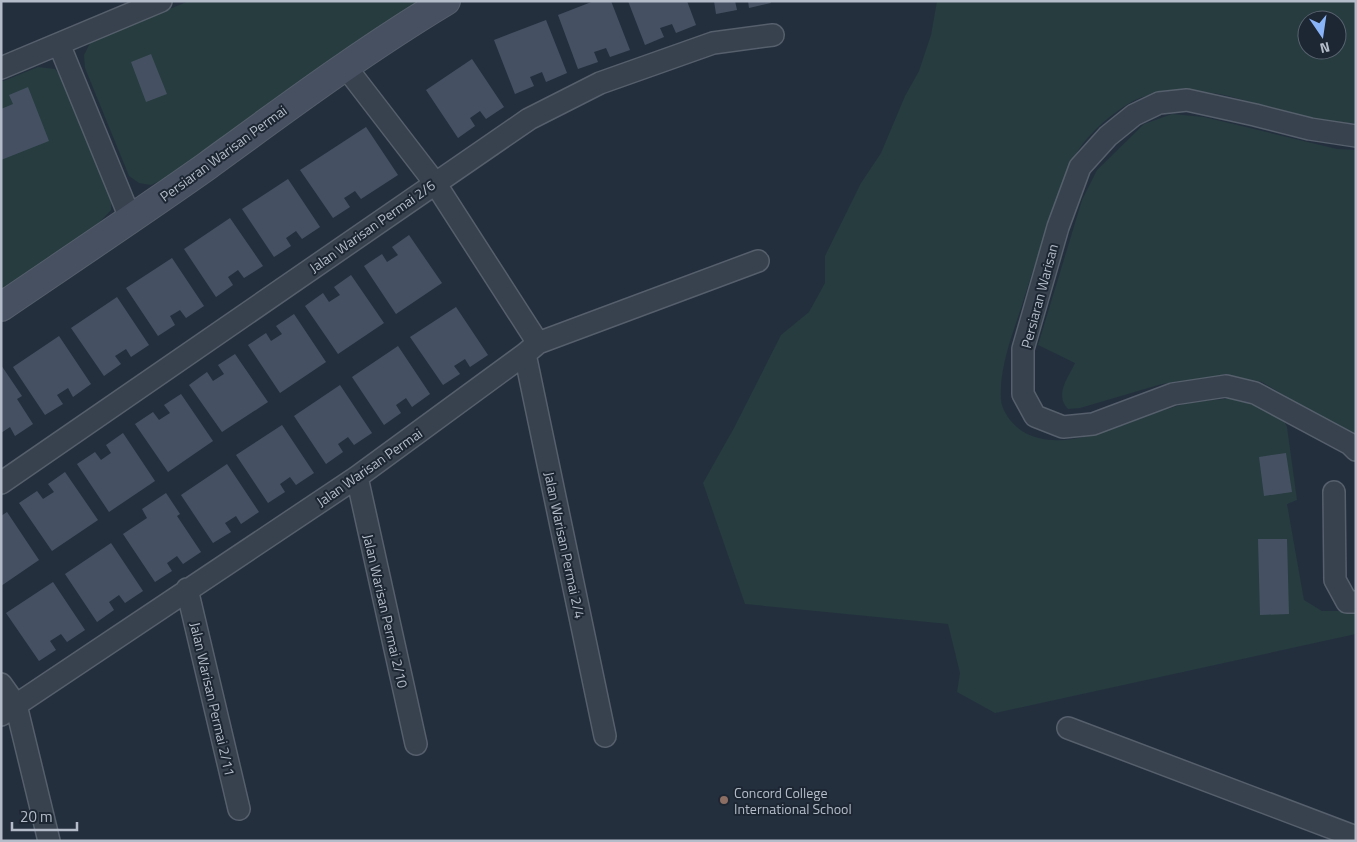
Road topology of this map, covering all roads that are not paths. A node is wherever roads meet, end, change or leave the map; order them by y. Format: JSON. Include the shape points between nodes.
{"nodes":[{"id":1,"x":161,"y":1,"type":"edge"},
{"id":2,"x":446,"y":1,"type":"edge"},
{"id":3,"x":773,"y":35,"type":"dead end"},
{"id":4,"x":59,"y":44,"type":"junction"},
{"id":5,"x":345,"y":66,"type":"junction"},
{"id":6,"x":1,"y":68,"type":"edge"},
{"id":7,"x":1356,"y":136,"type":"edge"},
{"id":8,"x":435,"y":183,"type":"junction"},
{"id":9,"x":131,"y":220,"type":"junction"},
{"id":10,"x":758,"y":260,"type":"dead end"},
{"id":11,"x":1,"y":307,"type":"edge"},
{"id":12,"x":532,"y":348,"type":"junction"},
{"id":13,"x":1356,"y":450,"type":"edge"},
{"id":14,"x":357,"y":477,"type":"junction"},
{"id":15,"x":1,"y":483,"type":"edge"},
{"id":16,"x":1334,"y":492,"type":"dead end"},
{"id":17,"x":187,"y":590,"type":"junction"},
{"id":18,"x":1356,"y":602,"type":"edge"},
{"id":19,"x":1,"y":684,"type":"edge"},
{"id":20,"x":9,"y":710,"type":"edge"},
{"id":21,"x":1068,"y":728,"type":"dead end"},
{"id":22,"x":605,"y":736,"type":"dead end"},
{"id":23,"x":416,"y":744,"type":"dead end"},
{"id":24,"x":239,"y":809,"type":"dead end"},
{"id":25,"x":1347,"y":836,"type":"edge"},
{"id":26,"x":49,"y":841,"type":"edge"}],
"edges":[{"from":1,"to":4,"type":"street"},
{"from":2,"to":5,"type":"street","name":"Persiaran Warisan Permai"},
{"from":3,"to":8,"type":"street","name":"Jalan Warisan Permai 2/6","via":[[713,43],[600,83],[529,119]]},
{"from":4,"to":6,"type":"street"},
{"from":4,"to":9,"type":"street"},
{"from":5,"to":8,"type":"street"},
{"from":5,"to":9,"type":"street","name":"Persiaran Warisan Permai"},
{"from":7,"to":13,"type":"street","name":"Persiaran Warisan","via":[[1310,129],[1187,100],[1159,102],[1108,136],[1080,167],[1058,227],[1023,349],[1023,394],[1035,416],[1063,427],[1093,424],[1173,394],[1226,386],[1255,393]]},
{"from":8,"to":12,"type":"street"},
{"from":8,"to":15,"type":"street","name":"Jalan Warisan Permai 2/6"},
{"from":9,"to":11,"type":"street","name":"Persiaran Warisan Permai"},
{"from":10,"to":12,"type":"street","name":"Jalan Warisan Permai"},
{"from":12,"to":14,"type":"street","name":"Jalan Warisan Permai"},
{"from":12,"to":22,"type":"street","name":"Jalan Warisan Permai 2/4"},
{"from":14,"to":17,"type":"street","name":"Jalan Warisan Permai"},
{"from":14,"to":23,"type":"street","name":"Jalan Warisan Permai 2/10"},
{"from":16,"to":18,"type":"street","via":[[1335,580],[1347,602]]},
{"from":17,"to":20,"type":"street","name":"Jalan Warisan Permai"},
{"from":17,"to":24,"type":"street","name":"Jalan Warisan Permai 2/11"},
{"from":19,"to":20,"type":"street"},
{"from":20,"to":26,"type":"street"},
{"from":21,"to":25,"type":"street"}]}
